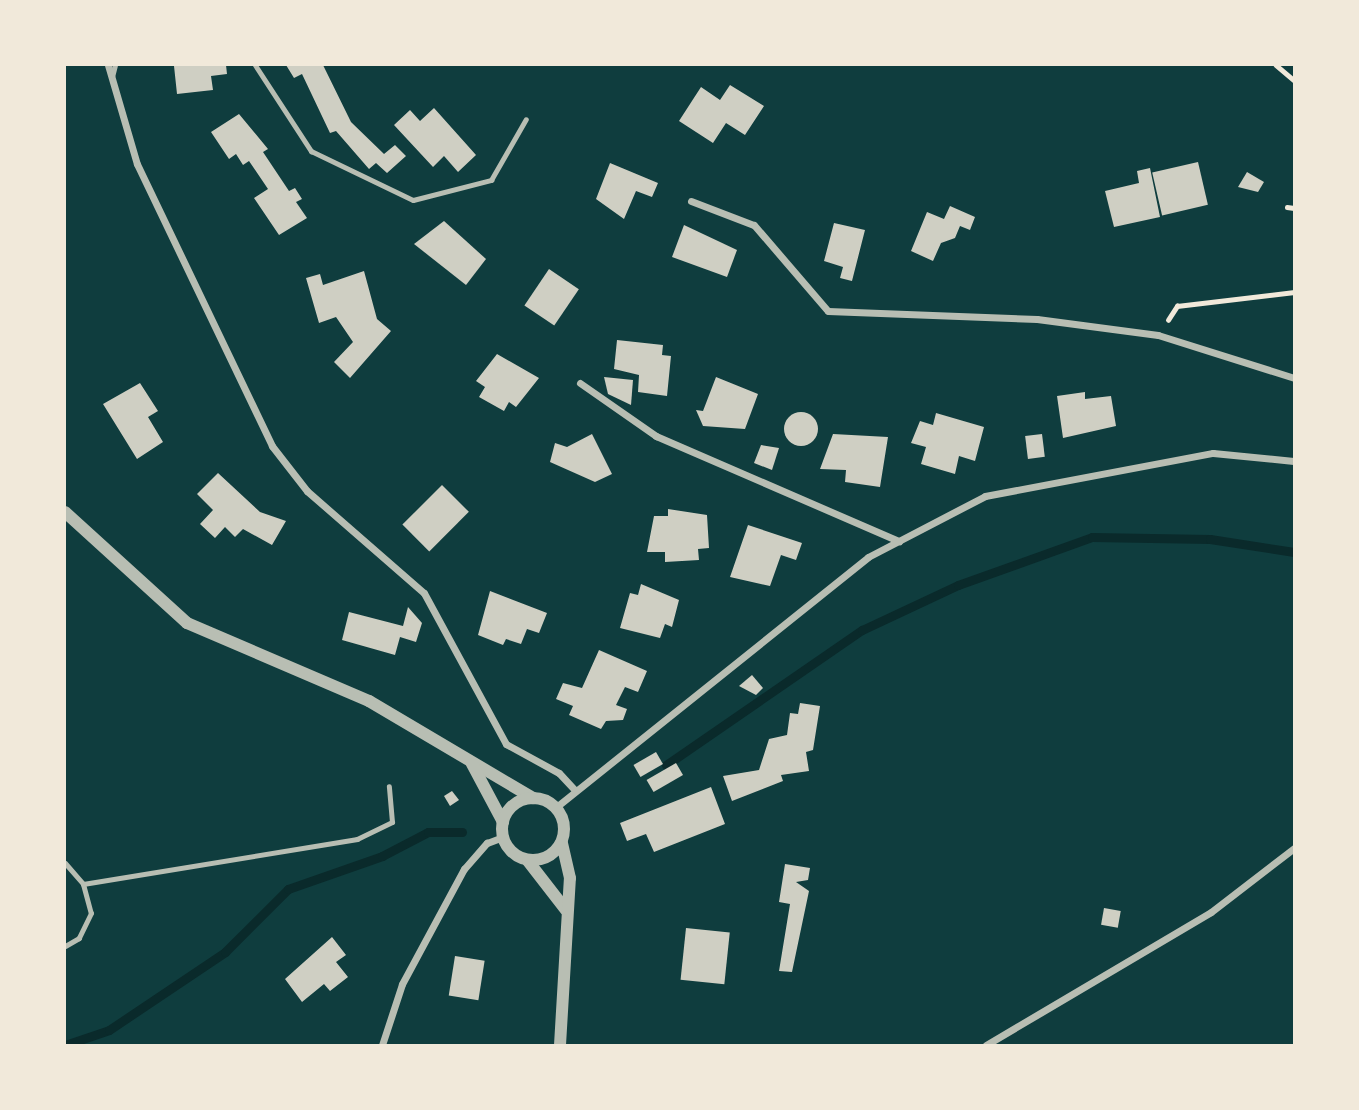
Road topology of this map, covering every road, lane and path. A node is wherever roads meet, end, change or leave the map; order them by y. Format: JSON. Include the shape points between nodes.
{"nodes":[{"id":1,"x":108,"y":65,"type":"edge"},
{"id":2,"x":115,"y":65,"type":"edge"},
{"id":3,"x":255,"y":65,"type":"edge"},
{"id":4,"x":1276,"y":65,"type":"edge"},
{"id":5,"x":112,"y":77,"type":"junction"},
{"id":6,"x":1294,"y":80,"type":"edge"},
{"id":7,"x":526,"y":119,"type":"dead end"},
{"id":8,"x":691,"y":201,"type":"dead end"},
{"id":9,"x":1287,"y":207,"type":"dead end"},
{"id":10,"x":1294,"y":208,"type":"edge"},
{"id":11,"x":1294,"y":292,"type":"edge"},
{"id":12,"x":1158,"y":335,"type":"junction"},
{"id":13,"x":1294,"y":378,"type":"edge"},
{"id":14,"x":580,"y":383,"type":"dead end"},
{"id":15,"x":1294,"y":461,"type":"edge"},
{"id":16,"x":65,"y":512,"type":"edge"},
{"id":17,"x":898,"y":541,"type":"junction"},
{"id":18,"x":472,"y":764,"type":"junction"},
{"id":19,"x":389,"y":786,"type":"dead end"},
{"id":20,"x":575,"y":790,"type":"junction"},
{"id":21,"x":533,"y":798,"type":"junction"},
{"id":22,"x":555,"y":808,"type":"junction"},
{"id":23,"x":503,"y":822,"type":"junction"},
{"id":24,"x":503,"y":837,"type":"junction"},
{"id":25,"x":562,"y":842,"type":"junction"},
{"id":26,"x":1294,"y":848,"type":"edge"},
{"id":27,"x":528,"y":860,"type":"junction"},
{"id":28,"x":65,"y":863,"type":"edge"},
{"id":29,"x":83,"y":884,"type":"junction"},
{"id":30,"x":566,"y":910,"type":"junction"},
{"id":31,"x":65,"y":946,"type":"edge"},
{"id":32,"x":382,"y":1045,"type":"edge"},
{"id":33,"x":560,"y":1045,"type":"edge"},
{"id":34,"x":986,"y":1045,"type":"edge"}],
"edges":[{"from":1,"to":5,"type":"street"},
{"from":2,"to":5,"type":"lane"},
{"from":3,"to":7,"type":"lane","via":[[312,151],[413,200],[491,180]]},
{"from":4,"to":6,"type":"path"},
{"from":5,"to":20,"type":"street","via":[[137,164],[272,446],[307,491],[424,593],[506,744],[559,773]]},
{"from":8,"to":12,"type":"street","via":[[754,225],[828,311],[1037,319]]},
{"from":9,"to":10,"type":"path"},
{"from":11,"to":12,"type":"path","via":[[1177,306]]},
{"from":12,"to":13,"type":"street"},
{"from":14,"to":17,"type":"street","via":[[656,436]]},
{"from":15,"to":17,"type":"street","via":[[1213,453],[985,496]]},
{"from":16,"to":18,"type":"street","via":[[187,623],[369,701]]},
{"from":17,"to":20,"type":"street","via":[[868,557]]},
{"from":18,"to":21,"type":"street"},
{"from":18,"to":23,"type":"street"},
{"from":19,"to":29,"type":"lane","via":[[392,822],[357,839]]},
{"from":20,"to":22,"type":"street"},
{"from":21,"to":22,"type":"street"},
{"from":21,"to":23,"type":"street","via":[[513,805]]},
{"from":22,"to":25,"type":"street","via":[[564,822]]},
{"from":23,"to":24,"type":"street"},
{"from":24,"to":27,"type":"street","via":[[510,850]]},
{"from":24,"to":32,"type":"street","via":[[487,843],[464,869],[402,984]]},
{"from":25,"to":27,"type":"street","via":[[548,857]]},
{"from":25,"to":30,"type":"street","via":[[570,878]]},
{"from":26,"to":34,"type":"street","via":[[1211,912]]},
{"from":27,"to":30,"type":"street"},
{"from":28,"to":29,"type":"lane"},
{"from":29,"to":31,"type":"lane","via":[[88,925]]},
{"from":30,"to":33,"type":"street"}]}
